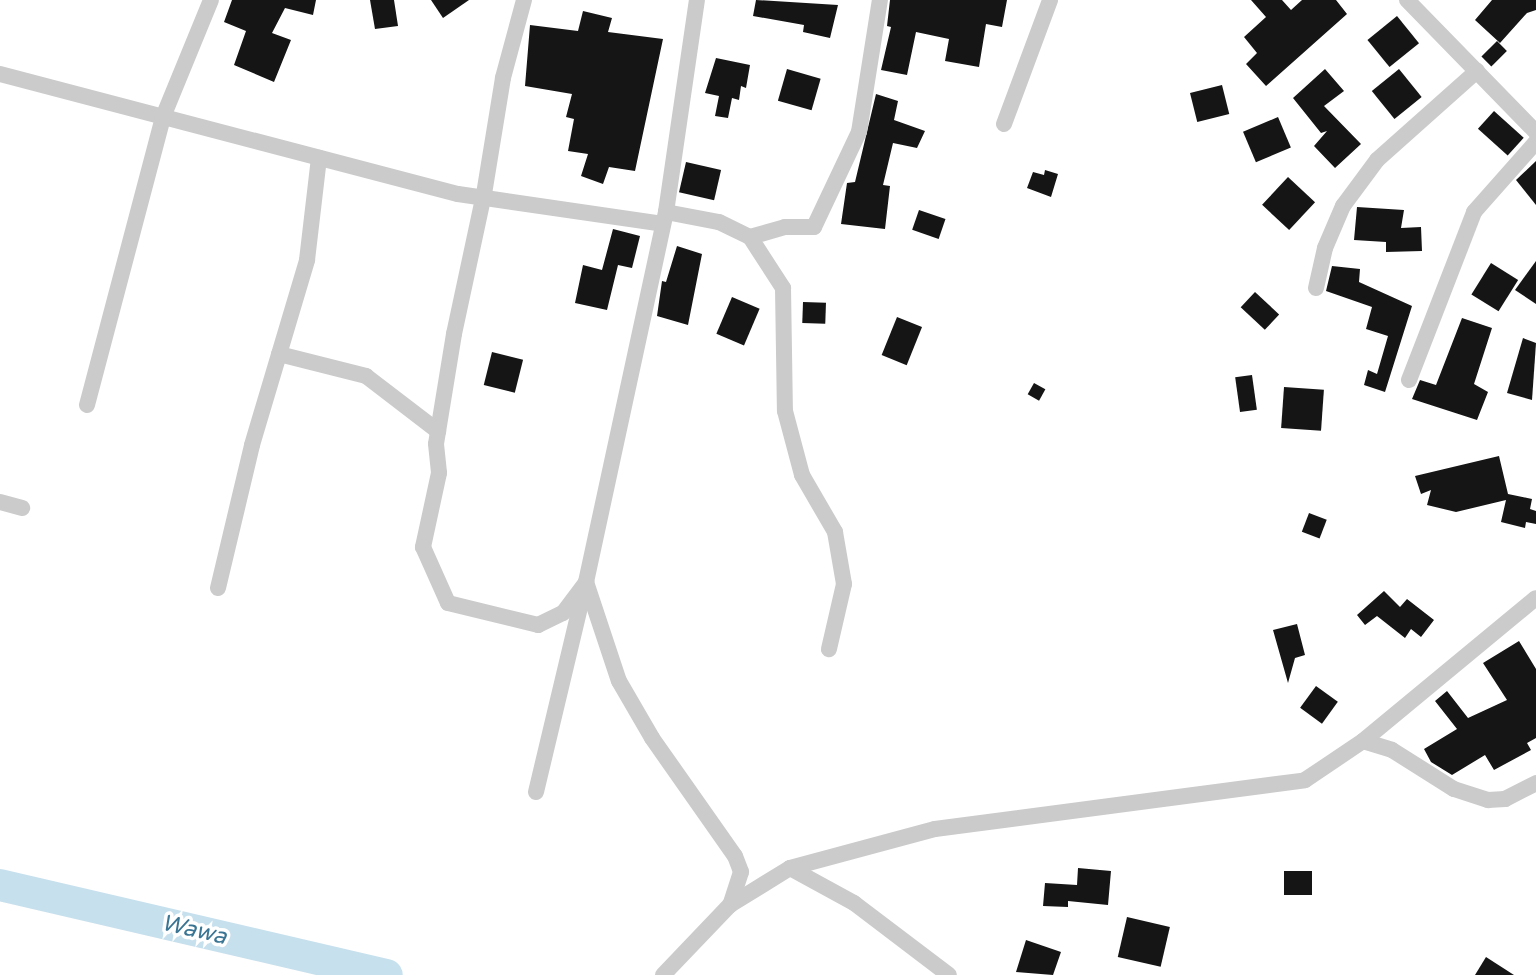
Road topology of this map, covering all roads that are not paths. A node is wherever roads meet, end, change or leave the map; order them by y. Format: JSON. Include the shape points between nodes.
{"nodes":[{"id":1,"x":211,"y":0,"type":"edge"},
{"id":2,"x":524,"y":0,"type":"edge"},
{"id":3,"x":697,"y":0,"type":"edge"},
{"id":4,"x":880,"y":0,"type":"edge"},
{"id":5,"x":1050,"y":0,"type":"edge"},
{"id":6,"x":1407,"y":0,"type":"edge"},
{"id":7,"x":1477,"y":71,"type":"junction"},
{"id":8,"x":0,"y":74,"type":"edge"},
{"id":9,"x":163,"y":117,"type":"junction"},
{"id":10,"x":1004,"y":124,"type":"dead end"},
{"id":11,"x":1536,"y":132,"type":"edge"},
{"id":12,"x":1536,"y":142,"type":"edge"},
{"id":13,"x":319,"y":158,"type":"junction"},
{"id":14,"x":484,"y":194,"type":"junction"},
{"id":15,"x":664,"y":218,"type":"junction"},
{"id":16,"x":750,"y":237,"type":"junction"},
{"id":17,"x":1316,"y":288,"type":"dead end"},
{"id":18,"x":279,"y":354,"type":"junction"},
{"id":19,"x":1409,"y":380,"type":"dead end"},
{"id":20,"x":87,"y":405,"type":"dead end"},
{"id":21,"x":438,"y":432,"type":"junction"},
{"id":22,"x":0,"y":502,"type":"edge"},
{"id":23,"x":22,"y":508,"type":"dead end"},
{"id":24,"x":586,"y":582,"type":"junction"},
{"id":25,"x":218,"y":589,"type":"dead end"},
{"id":26,"x":1535,"y":596,"type":"edge"},
{"id":27,"x":829,"y":649,"type":"dead end"},
{"id":28,"x":1363,"y":741,"type":"junction"},
{"id":29,"x":1536,"y":783,"type":"edge"},
{"id":30,"x":536,"y":792,"type":"dead end"},
{"id":31,"x":790,"y":868,"type":"junction"},
{"id":32,"x":730,"y":905,"type":"junction"},
{"id":33,"x":663,"y":975,"type":"edge"},
{"id":34,"x":949,"y":975,"type":"edge"}],
"edges":[{"from":1,"to":9,"type":"street"},
{"from":2,"to":14,"type":"street","via":[[503,78]]},
{"from":3,"to":15,"type":"street"},
{"from":4,"to":16,"type":"street","via":[[859,132],[814,227],[785,227]]},
{"from":5,"to":10,"type":"street"},
{"from":6,"to":7,"type":"street"},
{"from":7,"to":11,"type":"street"},
{"from":7,"to":17,"type":"street","via":[[1377,160],[1343,206],[1325,248]]},
{"from":8,"to":9,"type":"street"},
{"from":9,"to":13,"type":"street"},
{"from":9,"to":20,"type":"street"},
{"from":12,"to":19,"type":"street","via":[[1474,212]]},
{"from":13,"to":14,"type":"street","via":[[458,194]]},
{"from":13,"to":18,"type":"street","via":[[307,260]]},
{"from":14,"to":15,"type":"street"},
{"from":14,"to":21,"type":"street"},
{"from":15,"to":16,"type":"street","via":[[719,222]]},
{"from":15,"to":24,"type":"street"},
{"from":16,"to":27,"type":"street","via":[[783,288],[785,411],[802,475],[835,532],[844,584]]},
{"from":18,"to":21,"type":"street","via":[[366,376]]},
{"from":18,"to":25,"type":"street"},
{"from":21,"to":24,"type":"street","via":[[439,473],[423,547],[448,603],[538,625],[563,613]]},
{"from":22,"to":23,"type":"street"},
{"from":24,"to":30,"type":"street"},
{"from":24,"to":32,"type":"street","via":[[619,681],[652,738],[735,856],[741,872]]},
{"from":26,"to":28,"type":"street"},
{"from":28,"to":29,"type":"street","via":[[1392,750],[1454,789],[1488,800],[1505,799]]},
{"from":28,"to":31,"type":"street","via":[[1305,780],[935,829]]},
{"from":31,"to":32,"type":"street"},
{"from":31,"to":34,"type":"street","via":[[854,902]]},
{"from":32,"to":33,"type":"street"}]}
